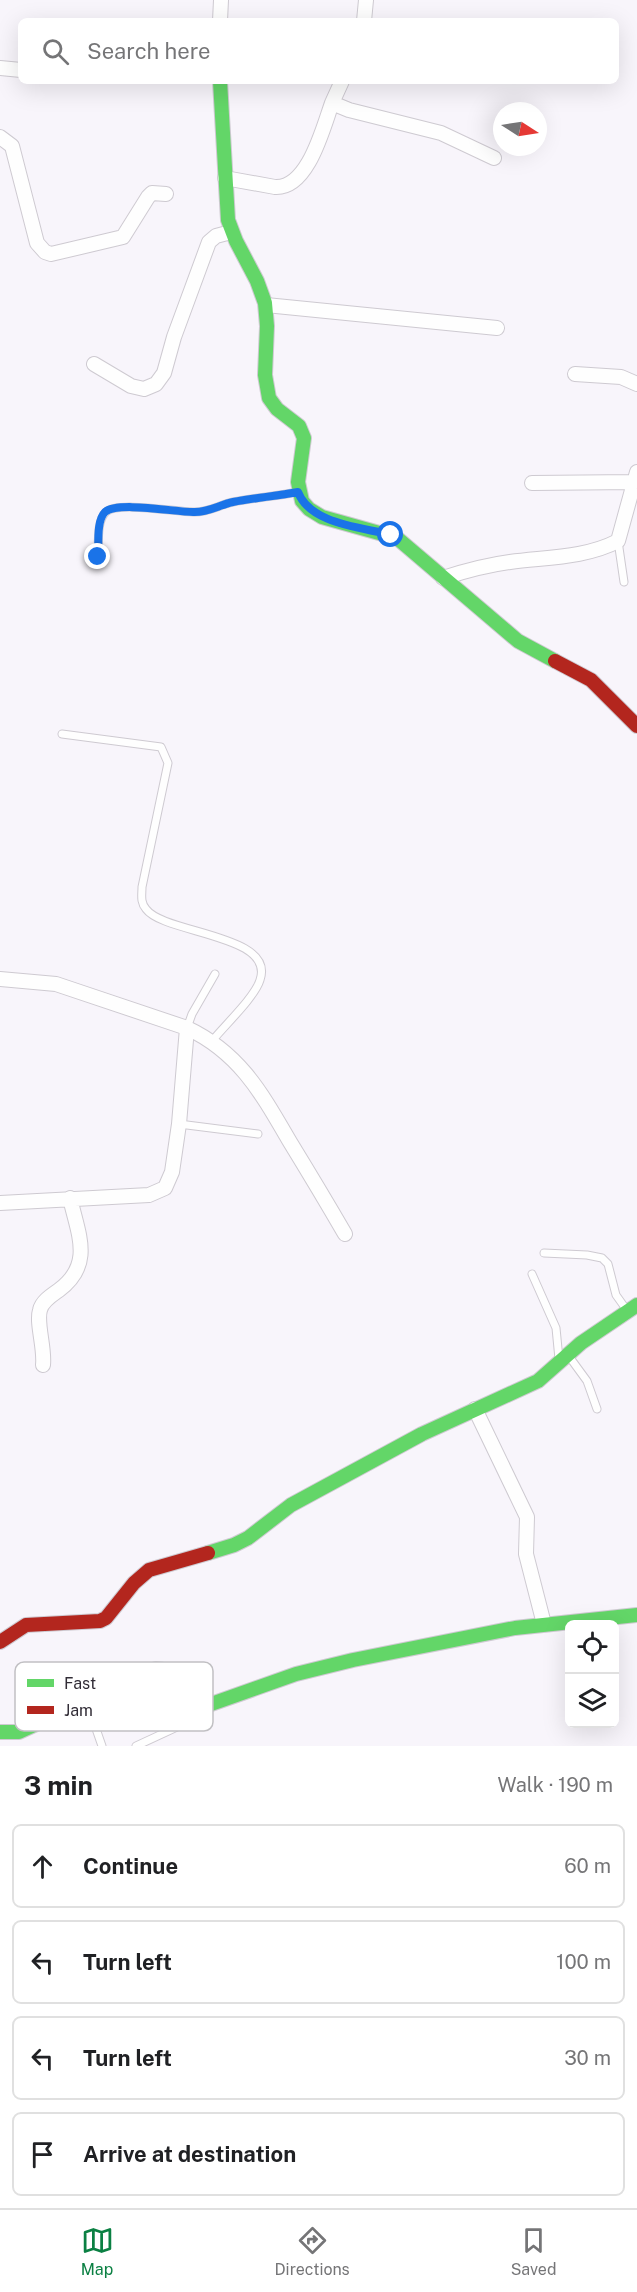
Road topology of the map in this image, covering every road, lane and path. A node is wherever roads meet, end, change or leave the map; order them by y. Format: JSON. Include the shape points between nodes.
{"nodes":[{"id":1,"x":221,"y":0,"type":"edge"},
{"id":2,"x":366,"y":0,"type":"edge"},
{"id":3,"x":220,"y":18,"type":"edge"},
{"id":4,"x":364,"y":18,"type":"edge"},
{"id":5,"x":0,"y":68,"type":"edge"},
{"id":6,"x":18,"y":70,"type":"edge"},
{"id":7,"x":220,"y":84,"type":"edge"},
{"id":8,"x":341,"y":84,"type":"edge"},
{"id":9,"x":332,"y":103,"type":"junction"},
{"id":10,"x":0,"y":137,"type":"edge"},
{"id":11,"x":494,"y":158,"type":"dead end"},
{"id":12,"x":225,"y":178,"type":"junction"},
{"id":13,"x":166,"y":194,"type":"dead end"},
{"id":14,"x":231,"y":232,"type":"junction"},
{"id":15,"x":266,"y":305,"type":"junction"},
{"id":16,"x":497,"y":328,"type":"dead end"},
{"id":17,"x":94,"y":364,"type":"dead end"},
{"id":18,"x":575,"y":374,"type":"dead end"},
{"id":19,"x":637,"y":384,"type":"edge"},
{"id":20,"x":531,"y":483,"type":"dead end"},
{"id":21,"x":635,"y":485,"type":"edge"},
{"id":22,"x":298,"y":492,"type":"junction"},
{"id":23,"x":618,"y":542,"type":"junction"},
{"id":24,"x":98,"y":557,"type":"dead end"},
{"id":25,"x":443,"y":578,"type":"junction"},
{"id":26,"x":624,"y":582,"type":"dead end"},
{"id":27,"x":637,"y":726,"type":"edge"},
{"id":28,"x":62,"y":734,"type":"dead end"},
{"id":29,"x":215,"y":974,"type":"dead end"},
{"id":30,"x":0,"y":979,"type":"edge"},
{"id":31,"x":187,"y":1028,"type":"junction"},
{"id":32,"x":212,"y":1041,"type":"junction"},
{"id":33,"x":179,"y":1124,"type":"junction"},
{"id":34,"x":258,"y":1134,"type":"dead end"},
{"id":35,"x":70,"y":1198,"type":"junction"},
{"id":36,"x":0,"y":1203,"type":"edge"},
{"id":37,"x":345,"y":1234,"type":"dead end"},
{"id":38,"x":544,"y":1253,"type":"dead end"},
{"id":39,"x":532,"y":1274,"type":"dead end"},
{"id":40,"x":633,"y":1308,"type":"edge"},
{"id":41,"x":564,"y":1359,"type":"junction"},
{"id":42,"x":43,"y":1365,"type":"dead end"},
{"id":43,"x":475,"y":1409,"type":"junction"},
{"id":44,"x":597,"y":1409,"type":"dead end"},
{"id":45,"x":637,"y":1615,"type":"edge"},
{"id":46,"x":544,"y":1624,"type":"junction"},
{"id":47,"x":0,"y":1642,"type":"edge"},
{"id":48,"x":213,"y":1704,"type":"edge"},
{"id":49,"x":21,"y":1731,"type":"edge"},
{"id":50,"x":97,"y":1731,"type":"edge"},
{"id":51,"x":168,"y":1731,"type":"edge"},
{"id":52,"x":0,"y":1732,"type":"edge"},
{"id":53,"x":102,"y":1746,"type":"edge"},
{"id":54,"x":136,"y":1746,"type":"edge"}],
"edges":[{"from":1,"to":3,"type":"street"},
{"from":2,"to":4,"type":"street"},
{"from":5,"to":6,"type":"street"},
{"from":7,"to":12,"type":"street"},
{"from":8,"to":9,"type":"street"},
{"from":9,"to":11,"type":"street","via":[[441,133]]},
{"from":9,"to":12,"type":"street","via":[[309,162],[290,185],[275,187]]},
{"from":10,"to":13,"type":"street","via":[[12,146],[37,243],[51,254],[123,237],[147,197]]},
{"from":12,"to":14,"type":"street"},
{"from":14,"to":15,"type":"street","via":[[255,275]]},
{"from":14,"to":17,"type":"street","via":[[209,242],[164,373],[156,384],[144,389],[131,386]]},
{"from":15,"to":16,"type":"street"},
{"from":15,"to":22,"type":"street","via":[[269,400],[297,424],[304,437]]},
{"from":18,"to":19,"type":"street","via":[[621,377]]},
{"from":20,"to":21,"type":"street"},
{"from":21,"to":23,"type":"street"},
{"from":22,"to":24,"type":"lane","via":[[194,512],[110,510],[104,513],[100,524]]},
{"from":22,"to":25,"type":"street","via":[[306,507],[322,517],[397,537]]},
{"from":23,"to":25,"type":"street","via":[[603,549],[508,562]]},
{"from":23,"to":26,"type":"lane"},
{"from":25,"to":27,"type":"street","via":[[518,641],[591,680]]},
{"from":28,"to":32,"type":"lane","via":[[161,747],[168,763],[142,887],[144,908],[162,919],[238,945],[261,962],[261,980]]},
{"from":29,"to":31,"type":"lane"},
{"from":30,"to":31,"type":"street","via":[[64,986]]},
{"from":31,"to":32,"type":"street"},
{"from":31,"to":33,"type":"street"},
{"from":32,"to":37,"type":"street","via":[[239,1065],[263,1095]]},
{"from":33,"to":34,"type":"lane"},
{"from":33,"to":35,"type":"street","via":[[172,1172],[165,1188],[148,1195]]},
{"from":35,"to":36,"type":"street"},
{"from":35,"to":42,"type":"street","via":[[82,1258],[68,1283],[46,1300],[40,1310]]},
{"from":38,"to":40,"type":"lane","via":[[602,1258],[608,1264],[620,1302]]},
{"from":39,"to":41,"type":"lane","via":[[556,1328]]},
{"from":40,"to":41,"type":"street"},
{"from":41,"to":43,"type":"street","via":[[538,1381]]},
{"from":41,"to":44,"type":"lane","via":[[586,1381]]},
{"from":43,"to":46,"type":"street","via":[[527,1517],[526,1554]]},
{"from":43,"to":47,"type":"street","via":[[291,1505],[234,1545],[149,1570],[106,1618],[26,1625]]},
{"from":45,"to":46,"type":"street"},
{"from":46,"to":48,"type":"street","via":[[328,1666]]},
{"from":49,"to":52,"type":"street"},
{"from":50,"to":53,"type":"lane"},
{"from":51,"to":54,"type":"lane"}]}
